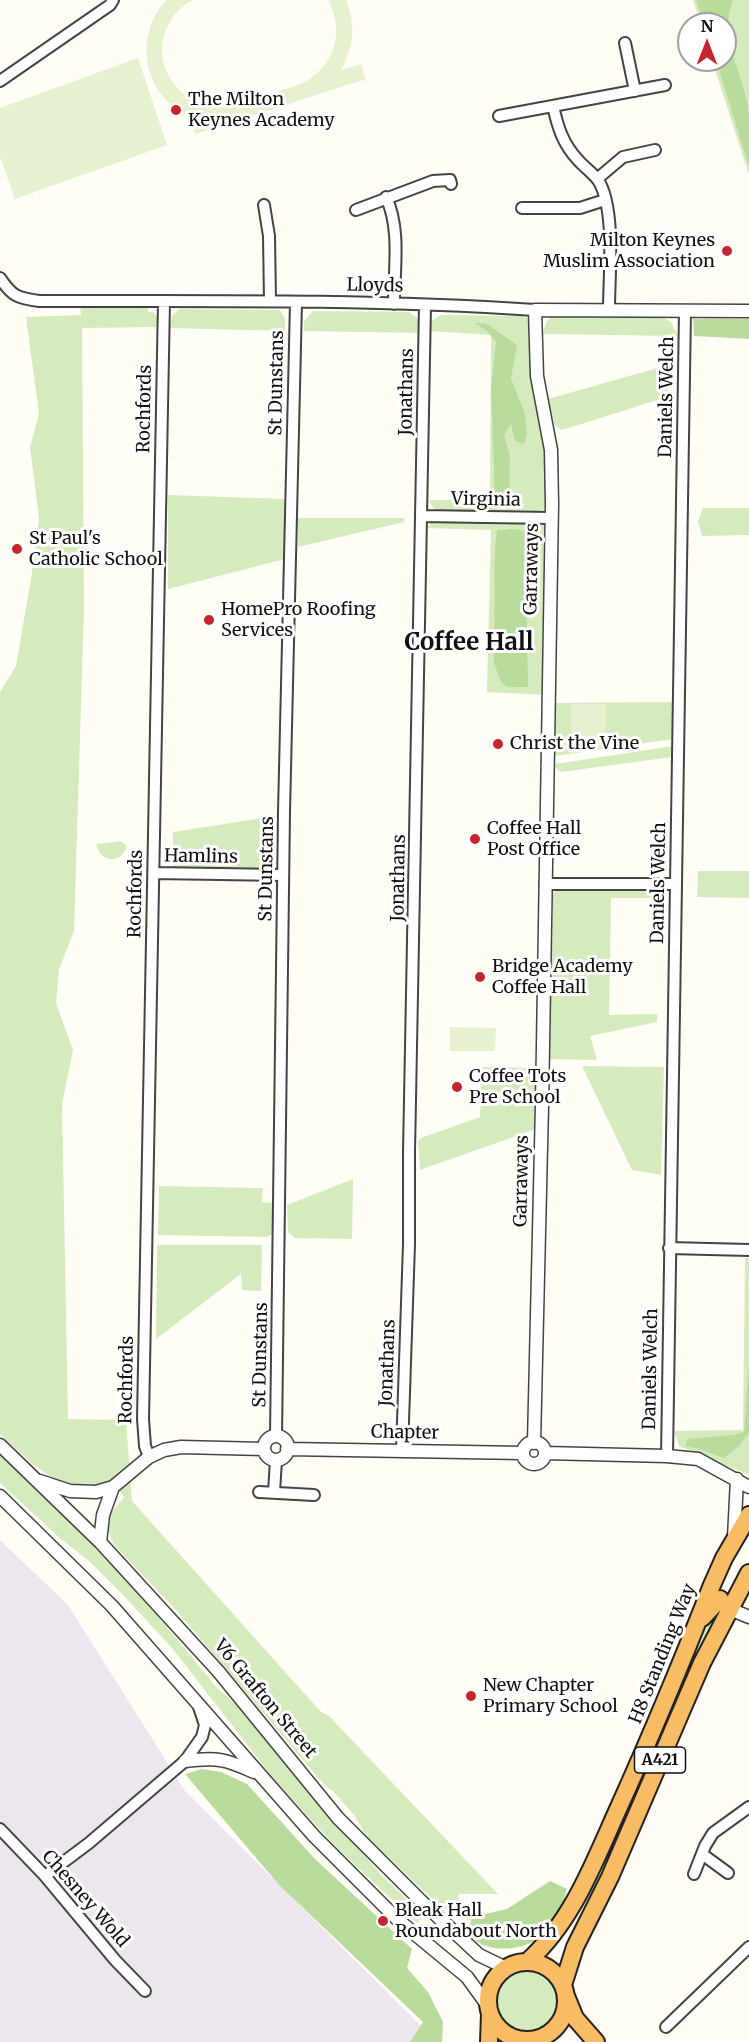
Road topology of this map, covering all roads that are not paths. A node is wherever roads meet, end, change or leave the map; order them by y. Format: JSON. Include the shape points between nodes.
{"nodes":[{"id":1,"x":113,"y":0,"type":"edge"},
{"id":2,"x":625,"y":43,"type":"dead end"},
{"id":3,"x":0,"y":81,"type":"edge"},
{"id":4,"x":666,"y":85,"type":"dead end"},
{"id":5,"x":635,"y":91,"type":"junction"},
{"id":6,"x":553,"y":106,"type":"junction"},
{"id":7,"x":499,"y":116,"type":"dead end"},
{"id":8,"x":655,"y":150,"type":"dead end"},
{"id":9,"x":597,"y":179,"type":"junction"},
{"id":10,"x":451,"y":184,"type":"dead end"},
{"id":11,"x":386,"y":197,"type":"junction"},
{"id":12,"x":605,"y":200,"type":"junction"},
{"id":13,"x":264,"y":205,"type":"dead end"},
{"id":14,"x":522,"y":208,"type":"dead end"},
{"id":15,"x":356,"y":210,"type":"dead end"},
{"id":16,"x":3,"y":282,"type":"edge"},
{"id":17,"x":164,"y":301,"type":"junction"},
{"id":18,"x":270,"y":301,"type":"junction"},
{"id":19,"x":296,"y":303,"type":"junction"},
{"id":20,"x":394,"y":304,"type":"junction"},
{"id":21,"x":425,"y":305,"type":"junction"},
{"id":22,"x":609,"y":309,"type":"junction"},
{"id":23,"x":535,"y":310,"type":"junction"},
{"id":24,"x":685,"y":311,"type":"junction"},
{"id":25,"x":749,"y":311,"type":"edge"},
{"id":26,"x":421,"y":516,"type":"junction"},
{"id":27,"x":551,"y":518,"type":"junction"},
{"id":28,"x":154,"y":873,"type":"junction"},
{"id":29,"x":284,"y":875,"type":"junction"},
{"id":30,"x":545,"y":884,"type":"junction"},
{"id":31,"x":676,"y":884,"type":"junction"},
{"id":32,"x":669,"y":1248,"type":"junction"},
{"id":33,"x":749,"y":1250,"type":"edge"},
{"id":34,"x":276,"y":1436,"type":"junction"},
{"id":35,"x":534,"y":1443,"type":"junction"},
{"id":36,"x":0,"y":1444,"type":"edge"},
{"id":37,"x":264,"y":1449,"type":"junction"},
{"id":38,"x":287,"y":1449,"type":"junction"},
{"id":39,"x":402,"y":1450,"type":"junction"},
{"id":40,"x":523,"y":1453,"type":"junction"},
{"id":41,"x":545,"y":1453,"type":"junction"},
{"id":42,"x":667,"y":1456,"type":"junction"},
{"id":43,"x":149,"y":1457,"type":"junction"},
{"id":44,"x":276,"y":1460,"type":"junction"},
{"id":45,"x":736,"y":1479,"type":"junction"},
{"id":46,"x":38,"y":1480,"type":"junction"},
{"id":47,"x":113,"y":1487,"type":"junction"},
{"id":48,"x":749,"y":1487,"type":"edge"},
{"id":49,"x":259,"y":1492,"type":"dead end"},
{"id":50,"x":274,"y":1492,"type":"junction"},
{"id":51,"x":314,"y":1495,"type":"dead end"},
{"id":52,"x":0,"y":1496,"type":"edge"},
{"id":53,"x":740,"y":1527,"type":"edge"},
{"id":54,"x":100,"y":1542,"type":"junction"},
{"id":55,"x":749,"y":1573,"type":"edge"},
{"id":56,"x":721,"y":1597,"type":"junction"},
{"id":57,"x":749,"y":1617,"type":"edge"},
{"id":58,"x":198,"y":1704,"type":"junction"},
{"id":59,"x":185,"y":1761,"type":"junction"},
{"id":60,"x":258,"y":1774,"type":"junction"},
{"id":61,"x":749,"y":1807,"type":"edge"},
{"id":62,"x":0,"y":1829,"type":"edge"},
{"id":63,"x":702,"y":1854,"type":"junction"},
{"id":64,"x":728,"y":1873,"type":"dead end"},
{"id":65,"x":694,"y":1874,"type":"dead end"},
{"id":66,"x":45,"y":1876,"type":"junction"},
{"id":67,"x":749,"y":1947,"type":"edge"},
{"id":68,"x":527,"y":1962,"type":"junction"},
{"id":69,"x":506,"y":1968,"type":"junction"},
{"id":70,"x":564,"y":1990,"type":"junction"},
{"id":71,"x":145,"y":1991,"type":"dead end"},
{"id":72,"x":489,"y":2010,"type":"junction"},
{"id":73,"x":666,"y":2027,"type":"dead end"},
{"id":74,"x":550,"y":2039,"type":"edge"},
{"id":75,"x":526,"y":2041,"type":"edge"},
{"id":76,"x":489,"y":2042,"type":"edge"},
{"id":77,"x":596,"y":2042,"type":"edge"}],
"edges":[{"from":1,"to":3,"type":"street"},
{"from":2,"to":5,"type":"street"},
{"from":4,"to":5,"type":"street"},
{"from":5,"to":6,"type":"street"},
{"from":6,"to":7,"type":"street"},
{"from":6,"to":9,"type":"street","via":[[567,148]]},
{"from":8,"to":9,"type":"street","via":[[623,157]]},
{"from":9,"to":12,"type":"street"},
{"from":10,"to":11,"type":"street","via":[[450,180],[433,181]]},
{"from":11,"to":15,"type":"street"},
{"from":11,"to":20,"type":"street","via":[[394,226]]},
{"from":12,"to":14,"type":"street","via":[[580,208]]},
{"from":12,"to":22,"type":"street","via":[[610,221]]},
{"from":13,"to":18,"type":"street","via":[[269,236]]},
{"from":16,"to":17,"type":"street","name":"Lloyds","via":[[13,295],[22,299]]},
{"from":17,"to":18,"type":"street","name":"Lloyds"},
{"from":17,"to":28,"type":"street","name":"Rochfords"},
{"from":18,"to":19,"type":"street","name":"Lloyds"},
{"from":19,"to":20,"type":"street","name":"Lloyds"},
{"from":19,"to":29,"type":"street","name":"St Dunstans"},
{"from":20,"to":21,"type":"street","name":"Lloyds"},
{"from":21,"to":23,"type":"street","name":"Lloyds"},
{"from":21,"to":26,"type":"street","name":"Jonathans"},
{"from":22,"to":23,"type":"street","name":"Lloyds"},
{"from":22,"to":24,"type":"street","name":"Lloyds"},
{"from":23,"to":27,"type":"street","name":"Garraways","via":[[537,376],[551,450]]},
{"from":24,"to":25,"type":"street","name":"Lloyds"},
{"from":24,"to":31,"type":"street","name":"Daniels Welch"},
{"from":26,"to":27,"type":"street","name":"Virginia"},
{"from":26,"to":39,"type":"street","name":"Jonathans"},
{"from":27,"to":30,"type":"street","name":"Garraways"},
{"from":28,"to":29,"type":"street","name":"Hamlins"},
{"from":28,"to":43,"type":"street","name":"Rochfords","via":[[143,1419]]},
{"from":29,"to":34,"type":"street","name":"St Dunstans"},
{"from":30,"to":31,"type":"street"},
{"from":30,"to":35,"type":"street","name":"Garraways"},
{"from":31,"to":32,"type":"street","name":"Daniels Welch"},
{"from":32,"to":33,"type":"street"},
{"from":32,"to":42,"type":"street","name":"Daniels Welch"},
{"from":34,"to":37,"type":"street","via":[[266,1442]]},
{"from":34,"to":38,"type":"street"},
{"from":35,"to":40,"type":"street","via":[[528,1444]]},
{"from":35,"to":41,"type":"street","via":[[540,1444]]},
{"from":36,"to":46,"type":"street","name":"V6 Grafton Street"},
{"from":37,"to":43,"type":"street","via":[[182,1447]]},
{"from":37,"to":44,"type":"street","via":[[266,1455]]},
{"from":38,"to":39,"type":"street","name":"Chapter"},
{"from":38,"to":44,"type":"street"},
{"from":39,"to":40,"type":"street","name":"Chapter"},
{"from":40,"to":41,"type":"street","via":[[525,1460],[535,1464],[541,1462]]},
{"from":41,"to":42,"type":"street"},
{"from":42,"to":45,"type":"street","via":[[698,1459]]},
{"from":43,"to":47,"type":"street"},
{"from":44,"to":50,"type":"street"},
{"from":45,"to":48,"type":"street"},
{"from":45,"to":53,"type":"street"},
{"from":46,"to":47,"type":"street","via":[[80,1493]]},
{"from":46,"to":54,"type":"street","name":"V6 Grafton Street"},
{"from":47,"to":54,"type":"street","via":[[103,1515]]},
{"from":49,"to":50,"type":"street"},
{"from":50,"to":51,"type":"street"},
{"from":52,"to":58,"type":"street","via":[[112,1605]]},
{"from":53,"to":56,"type":"highway","name":"H8 Standing Way","number":"A421","via":[[724,1558]]},
{"from":54,"to":69,"type":"street","name":"V6 Grafton Street","via":[[218,1671],[338,1818],[479,1955]]},
{"from":55,"to":56,"type":"highway","name":"H8 Standing Way","number":"A421"},
{"from":56,"to":57,"type":"street"},
{"from":56,"to":68,"type":"highway","name":"H8 Standing Way","number":"A421","via":[[696,1626],[645,1750],[573,1903],[551,1939]]},
{"from":56,"to":70,"type":"highway","name":"H8 Standing Way","number":"A421","via":[[702,1663],[610,1877],[575,1947]]},
{"from":58,"to":59,"type":"street","via":[[205,1725],[202,1737]]},
{"from":58,"to":60,"type":"street"},
{"from":59,"to":60,"type":"street","via":[[212,1758]]},
{"from":59,"to":66,"type":"street"},
{"from":60,"to":72,"type":"street","via":[[398,1920],[467,1977]]},
{"from":61,"to":63,"type":"street","via":[[713,1833]]},
{"from":62,"to":66,"type":"street","name":"Chesney Wold"},
{"from":63,"to":64,"type":"street"},
{"from":63,"to":65,"type":"street"},
{"from":66,"to":71,"type":"street","name":"Chesney Wold"},
{"from":67,"to":73,"type":"street"},
{"from":68,"to":69,"type":"highway","number":"A421"},
{"from":68,"to":70,"type":"highway","via":[[548,1968]]},
{"from":69,"to":72,"type":"highway","via":[[492,1985]]},
{"from":70,"to":74,"type":"highway","number":"A421","via":[[566,2008]]},
{"from":70,"to":77,"type":"highway","via":[[575,2018]]},
{"from":72,"to":75,"type":"highway","number":"A421","via":[[504,2033]]},
{"from":72,"to":76,"type":"highway"},
{"from":74,"to":75,"type":"highway","number":"A421"}]}
